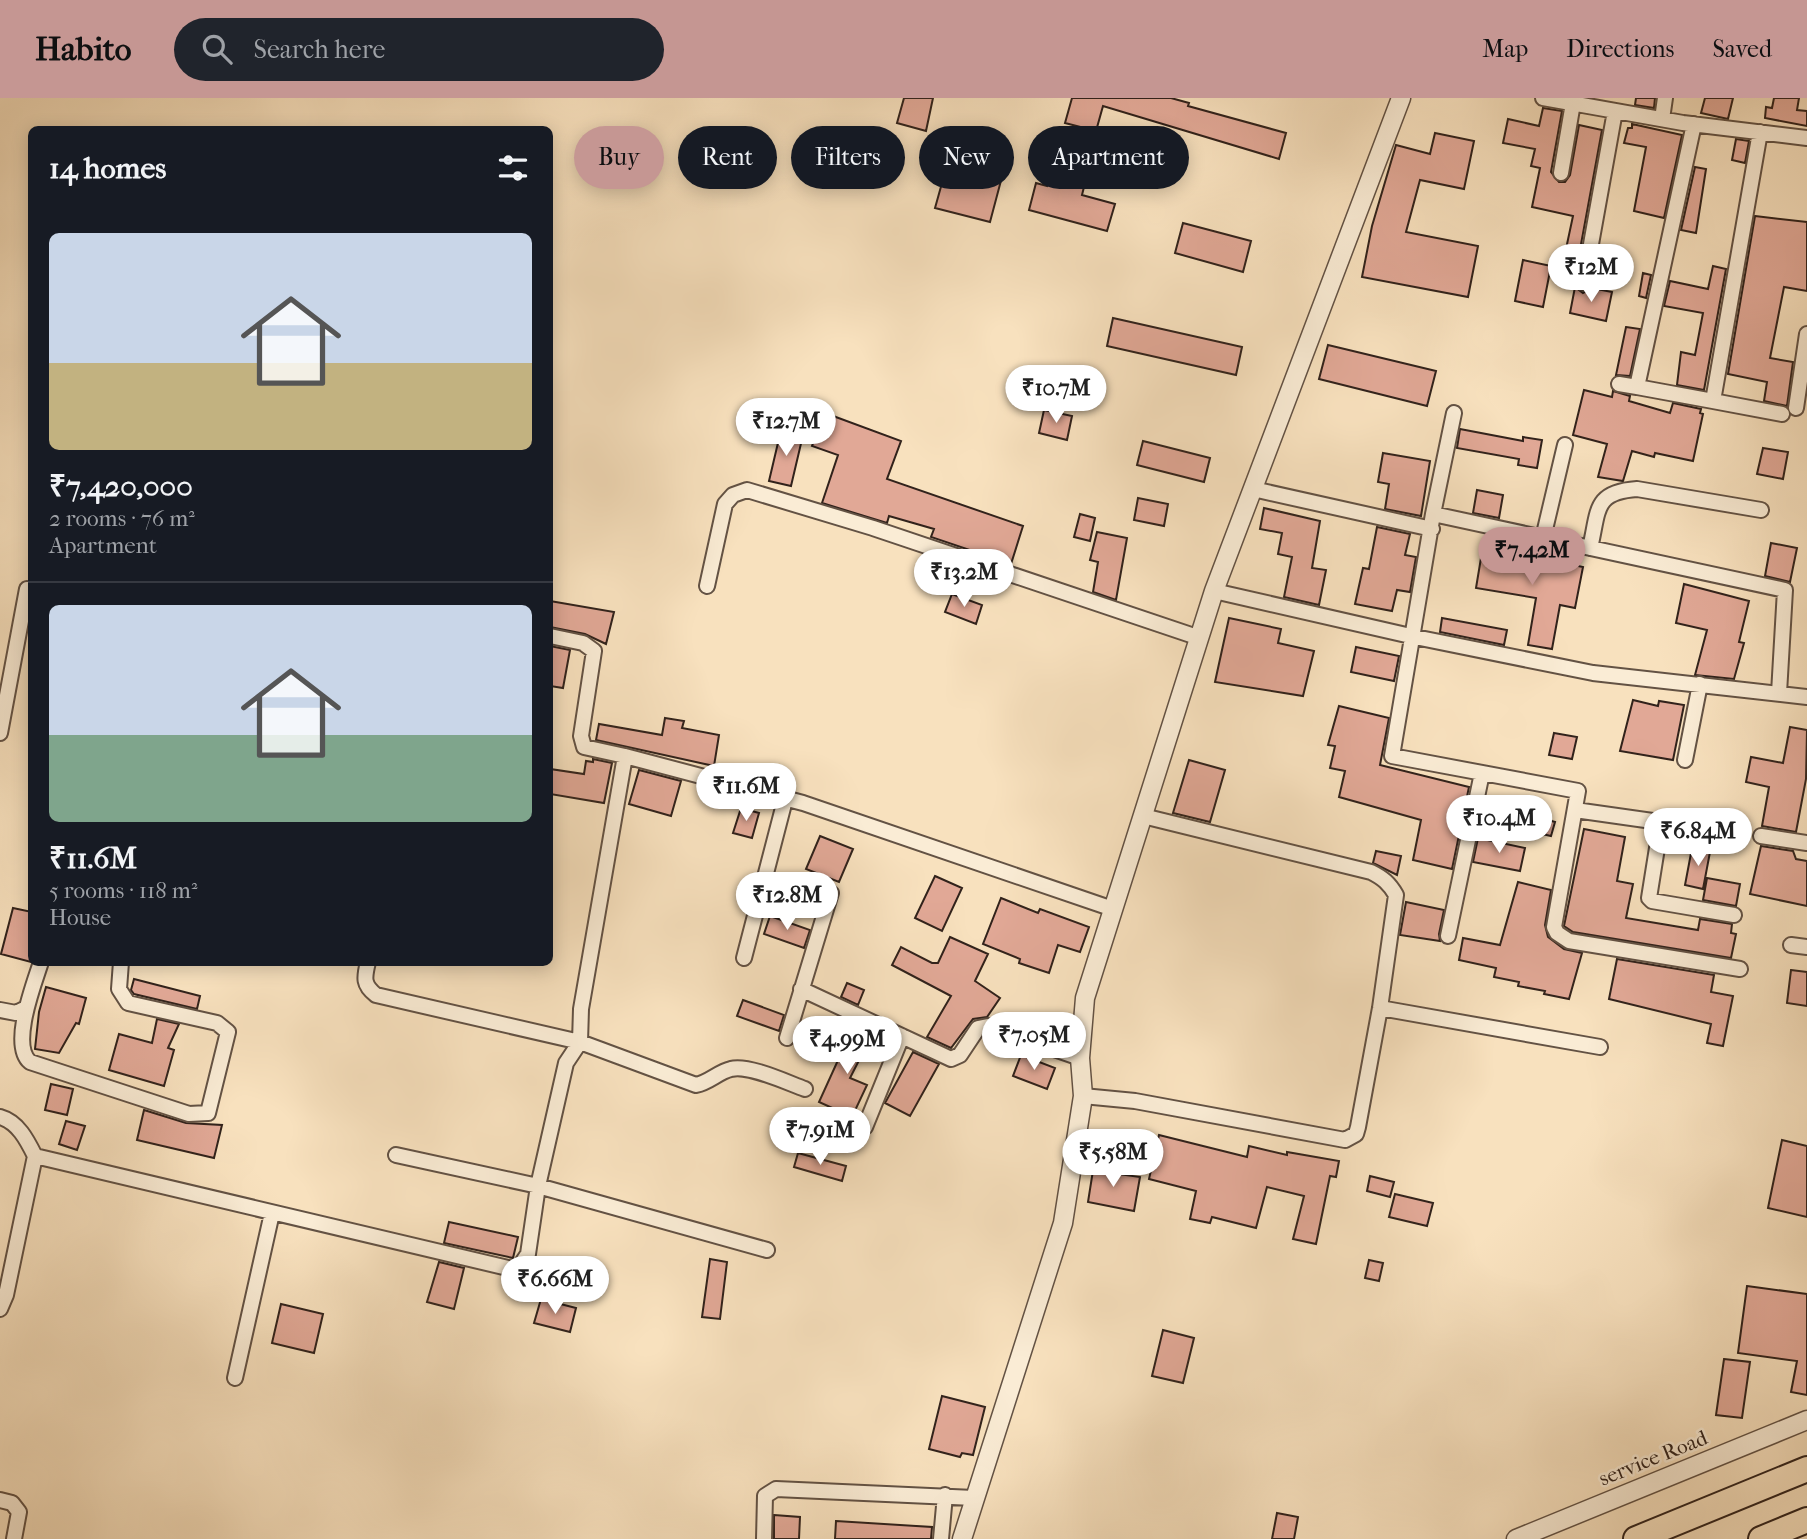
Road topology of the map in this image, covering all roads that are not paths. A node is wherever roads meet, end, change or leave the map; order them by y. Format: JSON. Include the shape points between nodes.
{"nodes":[{"id":1,"x":1401,"y":98,"type":"edge"},
{"id":2,"x":1543,"y":98,"type":"edge"},
{"id":3,"x":1665,"y":98,"type":"edge"},
{"id":4,"x":1573,"y":103,"type":"junction"},
{"id":5,"x":1615,"y":111,"type":"junction"},
{"id":6,"x":1662,"y":119,"type":"junction"},
{"id":7,"x":1694,"y":124,"type":"junction"},
{"id":8,"x":1760,"y":132,"type":"junction"},
{"id":9,"x":1807,"y":138,"type":"edge"},
{"id":10,"x":1561,"y":173,"type":"dead end"},
{"id":11,"x":1584,"y":283,"type":"dead end"},
{"id":12,"x":1807,"y":334,"type":"edge"},
{"id":13,"x":1619,"y":383,"type":"dead end"},
{"id":14,"x":1637,"y":387,"type":"junction"},
{"id":15,"x":1713,"y":401,"type":"junction"},
{"id":16,"x":1454,"y":413,"type":"dead end"},
{"id":17,"x":1564,"y":445,"type":"dead end"},
{"id":18,"x":1253,"y":489,"type":"junction"},
{"id":19,"x":1761,"y":510,"type":"dead end"},
{"id":20,"x":1433,"y":522,"type":"junction"},
{"id":21,"x":1543,"y":538,"type":"junction"},
{"id":22,"x":1590,"y":548,"type":"junction"},
{"id":23,"x":708,"y":586,"type":"dead end"},
{"id":24,"x":27,"y":589,"type":"dead end"},
{"id":25,"x":1214,"y":591,"type":"junction"},
{"id":26,"x":553,"y":637,"type":"edge"},
{"id":27,"x":1415,"y":637,"type":"junction"},
{"id":28,"x":1199,"y":638,"type":"junction"},
{"id":29,"x":1700,"y":684,"type":"junction"},
{"id":30,"x":1779,"y":692,"type":"junction"},
{"id":31,"x":1807,"y":697,"type":"edge"},
{"id":32,"x":0,"y":733,"type":"edge"},
{"id":33,"x":625,"y":756,"type":"junction"},
{"id":34,"x":1685,"y":760,"type":"dead end"},
{"id":35,"x":1482,"y":773,"type":"junction"},
{"id":36,"x":785,"y":800,"type":"junction"},
{"id":37,"x":1575,"y":810,"type":"junction"},
{"id":38,"x":1143,"y":816,"type":"junction"},
{"id":39,"x":1661,"y":823,"type":"junction"},
{"id":40,"x":1723,"y":831,"type":"dead end"},
{"id":41,"x":1761,"y":836,"type":"dead end"},
{"id":42,"x":1807,"y":843,"type":"edge"},
{"id":43,"x":831,"y":892,"type":"dead end"},
{"id":44,"x":1113,"y":909,"type":"junction"},
{"id":45,"x":1734,"y":915,"type":"dead end"},
{"id":46,"x":1448,"y":936,"type":"dead end"},
{"id":47,"x":1791,"y":945,"type":"dead end"},
{"id":48,"x":1807,"y":947,"type":"edge"},
{"id":49,"x":744,"y":958,"type":"dead end"},
{"id":50,"x":40,"y":966,"type":"edge"},
{"id":51,"x":121,"y":966,"type":"edge"},
{"id":52,"x":367,"y":966,"type":"edge"},
{"id":53,"x":1740,"y":969,"type":"dead end"},
{"id":54,"x":802,"y":989,"type":"junction"},
{"id":55,"x":26,"y":1008,"type":"junction"},
{"id":56,"x":1380,"y":1008,"type":"junction"},
{"id":57,"x":0,"y":1010,"type":"edge"},
{"id":58,"x":902,"y":1036,"type":"junction"},
{"id":59,"x":787,"y":1038,"type":"dead end"},
{"id":60,"x":580,"y":1042,"type":"junction"},
{"id":61,"x":1600,"y":1047,"type":"dead end"},
{"id":62,"x":1080,"y":1058,"type":"junction"},
{"id":63,"x":806,"y":1089,"type":"dead end"},
{"id":64,"x":1083,"y":1096,"type":"junction"},
{"id":65,"x":0,"y":1117,"type":"edge"},
{"id":66,"x":865,"y":1127,"type":"dead end"},
{"id":67,"x":396,"y":1155,"type":"dead end"},
{"id":68,"x":35,"y":1156,"type":"junction"},
{"id":69,"x":538,"y":1186,"type":"junction"},
{"id":70,"x":272,"y":1213,"type":"junction"},
{"id":71,"x":766,"y":1250,"type":"dead end"},
{"id":72,"x":0,"y":1309,"type":"edge"},
{"id":73,"x":235,"y":1378,"type":"dead end"},
{"id":74,"x":1807,"y":1420,"type":"edge"},
{"id":75,"x":1807,"y":1469,"type":"edge"},
{"id":76,"x":944,"y":1495,"type":"junction"},
{"id":77,"x":974,"y":1498,"type":"junction"},
{"id":78,"x":0,"y":1500,"type":"edge"},
{"id":79,"x":1807,"y":1520,"type":"edge"},
{"id":80,"x":14,"y":1539,"type":"edge"},
{"id":81,"x":764,"y":1539,"type":"edge"},
{"id":82,"x":941,"y":1539,"type":"edge"},
{"id":83,"x":962,"y":1539,"type":"edge"},
{"id":84,"x":1517,"y":1539,"type":"edge"},
{"id":85,"x":1636,"y":1539,"type":"edge"},
{"id":86,"x":1761,"y":1539,"type":"edge"}],
"edges":[{"from":1,"to":18,"type":"street"},
{"from":2,"to":4,"type":"street"},
{"from":3,"to":6,"type":"street"},
{"from":4,"to":5,"type":"street"},
{"from":4,"to":10,"type":"street"},
{"from":5,"to":6,"type":"street"},
{"from":5,"to":11,"type":"street"},
{"from":6,"to":7,"type":"street"},
{"from":7,"to":8,"type":"street"},
{"from":7,"to":14,"type":"street"},
{"from":8,"to":9,"type":"street"},
{"from":8,"to":15,"type":"street"},
{"from":12,"to":15,"type":"street","via":[[1789,411]]},
{"from":13,"to":14,"type":"street"},
{"from":14,"to":15,"type":"street"},
{"from":16,"to":20,"type":"street"},
{"from":17,"to":21,"type":"street"},
{"from":18,"to":20,"type":"street"},
{"from":18,"to":25,"type":"street"},
{"from":19,"to":22,"type":"street","via":[[1621,490],[1607,494],[1601,503]]},
{"from":20,"to":21,"type":"street"},
{"from":20,"to":27,"type":"street"},
{"from":21,"to":22,"type":"street"},
{"from":22,"to":30,"type":"street","via":[[1786,590]]},
{"from":23,"to":28,"type":"street","via":[[725,504],[733,495],[747,491],[873,528]]},
{"from":24,"to":32,"type":"street"},
{"from":25,"to":27,"type":"street"},
{"from":25,"to":28,"type":"street"},
{"from":26,"to":33,"type":"street","via":[[583,643],[594,651],[583,747]]},
{"from":27,"to":29,"type":"street","via":[[1593,673]]},
{"from":27,"to":35,"type":"street","via":[[1392,756]]},
{"from":28,"to":38,"type":"street"},
{"from":29,"to":30,"type":"street"},
{"from":29,"to":34,"type":"street"},
{"from":30,"to":31,"type":"street"},
{"from":33,"to":36,"type":"street"},
{"from":33,"to":60,"type":"street","via":[[581,1009]]},
{"from":35,"to":37,"type":"street","via":[[1578,790]]},
{"from":35,"to":46,"type":"street"},
{"from":36,"to":44,"type":"street"},
{"from":36,"to":49,"type":"street"},
{"from":37,"to":39,"type":"street"},
{"from":37,"to":53,"type":"street","via":[[1557,933],[1569,941]]},
{"from":38,"to":44,"type":"street"},
{"from":38,"to":56,"type":"street","via":[[1384,878],[1396,895]]},
{"from":39,"to":40,"type":"street"},
{"from":39,"to":45,"type":"street","via":[[1649,898]]},
{"from":41,"to":42,"type":"street"},
{"from":43,"to":54,"type":"street"},
{"from":44,"to":62,"type":"street","via":[[1085,998]]},
{"from":47,"to":48,"type":"street"},
{"from":50,"to":55,"type":"street"},
{"from":51,"to":55,"type":"street","via":[[119,989],[128,1003],[217,1023],[228,1031],[208,1113],[189,1114],[30,1062],[22,1047]]},
{"from":52,"to":60,"type":"street","via":[[366,987],[376,995]]},
{"from":54,"to":58,"type":"street"},
{"from":54,"to":59,"type":"street"},
{"from":55,"to":57,"type":"street","via":[[16,1013]]},
{"from":56,"to":61,"type":"street"},
{"from":56,"to":64,"type":"street","via":[[1358,1127],[1345,1140],[1135,1101]]},
{"from":58,"to":62,"type":"street","via":[[951,1059],[960,1055],[978,1028],[988,1026]]},
{"from":58,"to":66,"type":"street"},
{"from":60,"to":63,"type":"street","via":[[696,1085],[741,1068]]},
{"from":60,"to":69,"type":"street","via":[[566,1063]]},
{"from":62,"to":64,"type":"street"},
{"from":64,"to":77,"type":"street","via":[[1063,1223]]},
{"from":65,"to":68,"type":"street","via":[[25,1136]]},
{"from":67,"to":69,"type":"street"},
{"from":68,"to":70,"type":"street"},
{"from":68,"to":72,"type":"street"},
{"from":69,"to":70,"type":"street","via":[[527,1254],[520,1266],[512,1269]]},
{"from":69,"to":71,"type":"street"},
{"from":70,"to":73,"type":"street"},
{"from":74,"to":84,"type":"street","name":"service Road"},
{"from":75,"to":85,"type":"highway"},
{"from":76,"to":77,"type":"street"},
{"from":76,"to":81,"type":"street","via":[[776,1489],[765,1496]]},
{"from":76,"to":82,"type":"street"},
{"from":77,"to":83,"type":"street"},
{"from":78,"to":80,"type":"street","via":[[12,1503],[19,1512]]},
{"from":79,"to":86,"type":"highway"}]}
